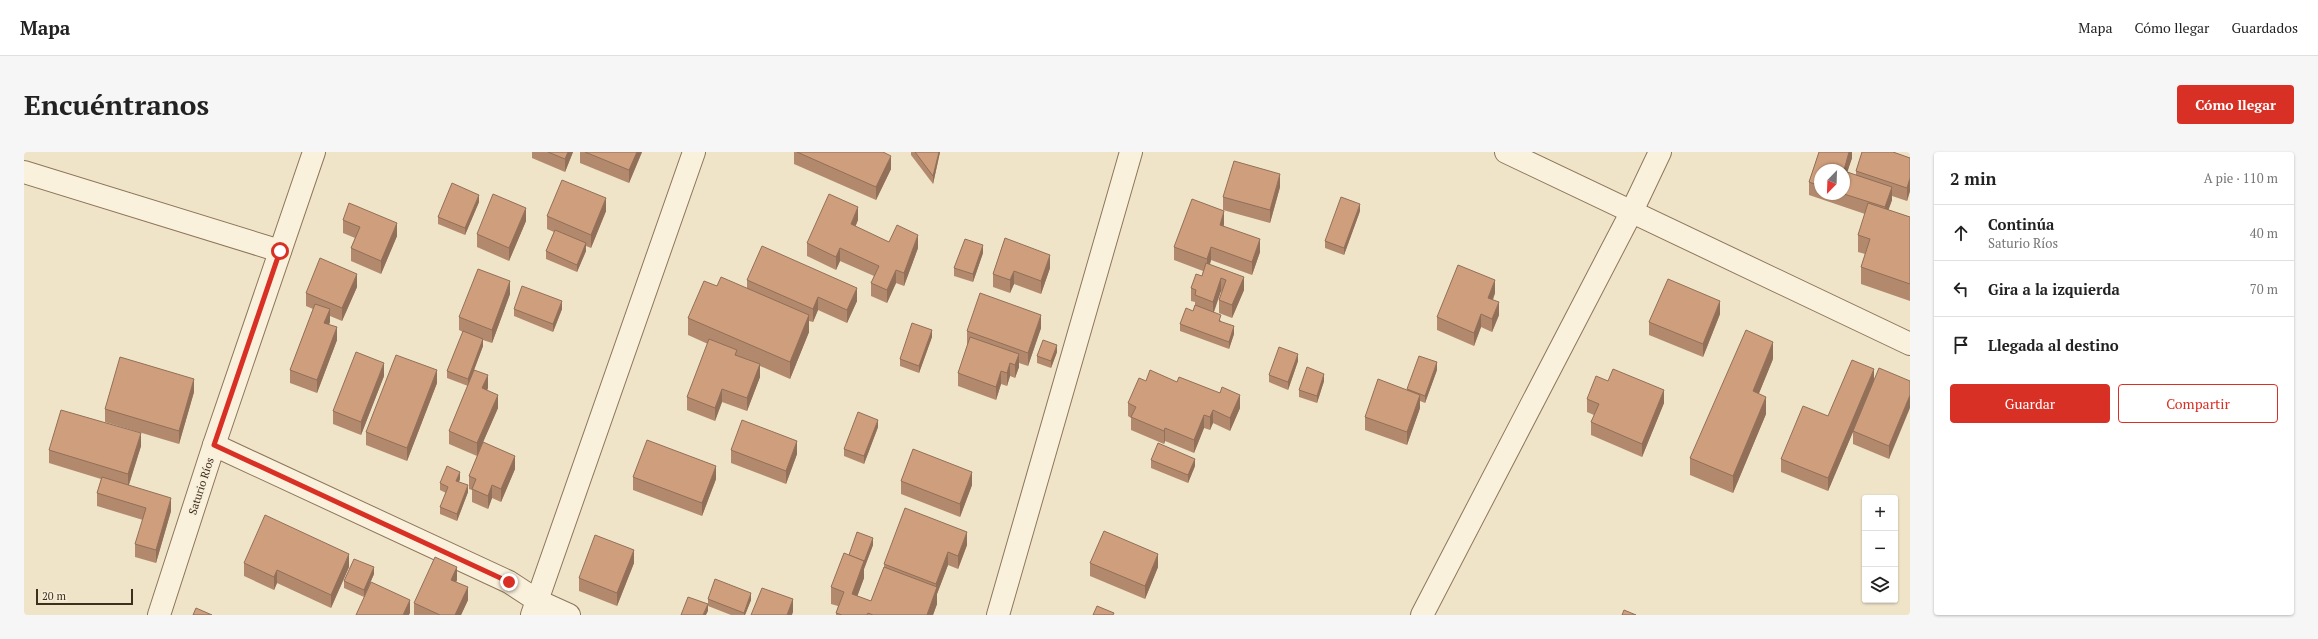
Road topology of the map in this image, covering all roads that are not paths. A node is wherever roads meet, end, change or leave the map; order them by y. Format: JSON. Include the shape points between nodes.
{"nodes":[{"id":1,"x":314,"y":152,"type":"edge"},
{"id":2,"x":694,"y":152,"type":"edge"},
{"id":3,"x":1131,"y":152,"type":"edge"},
{"id":4,"x":1506,"y":152,"type":"edge"},
{"id":5,"x":1660,"y":152,"type":"edge"},
{"id":6,"x":24,"y":172,"type":"edge"},
{"id":7,"x":1632,"y":211,"type":"junction"},
{"id":8,"x":280,"y":251,"type":"junction"},
{"id":9,"x":1910,"y":344,"type":"edge"},
{"id":10,"x":214,"y":445,"type":"junction"},
{"id":11,"x":535,"y":608,"type":"edge"},
{"id":12,"x":159,"y":615,"type":"edge"},
{"id":13,"x":569,"y":615,"type":"edge"},
{"id":14,"x":998,"y":615,"type":"edge"},
{"id":15,"x":1422,"y":615,"type":"edge"}],
"edges":[{"from":1,"to":8,"type":"street","name":"Saturio Ríos"},
{"from":2,"to":11,"type":"street"},
{"from":3,"to":14,"type":"street"},
{"from":4,"to":7,"type":"street"},
{"from":5,"to":7,"type":"street"},
{"from":6,"to":8,"type":"street"},
{"from":7,"to":9,"type":"street"},
{"from":7,"to":15,"type":"street"},
{"from":8,"to":10,"type":"street","name":"Saturio Ríos"},
{"from":10,"to":11,"type":"street","via":[[509,582]]},
{"from":10,"to":12,"type":"street","name":"Saturio Ríos"},
{"from":11,"to":13,"type":"street"}]}
